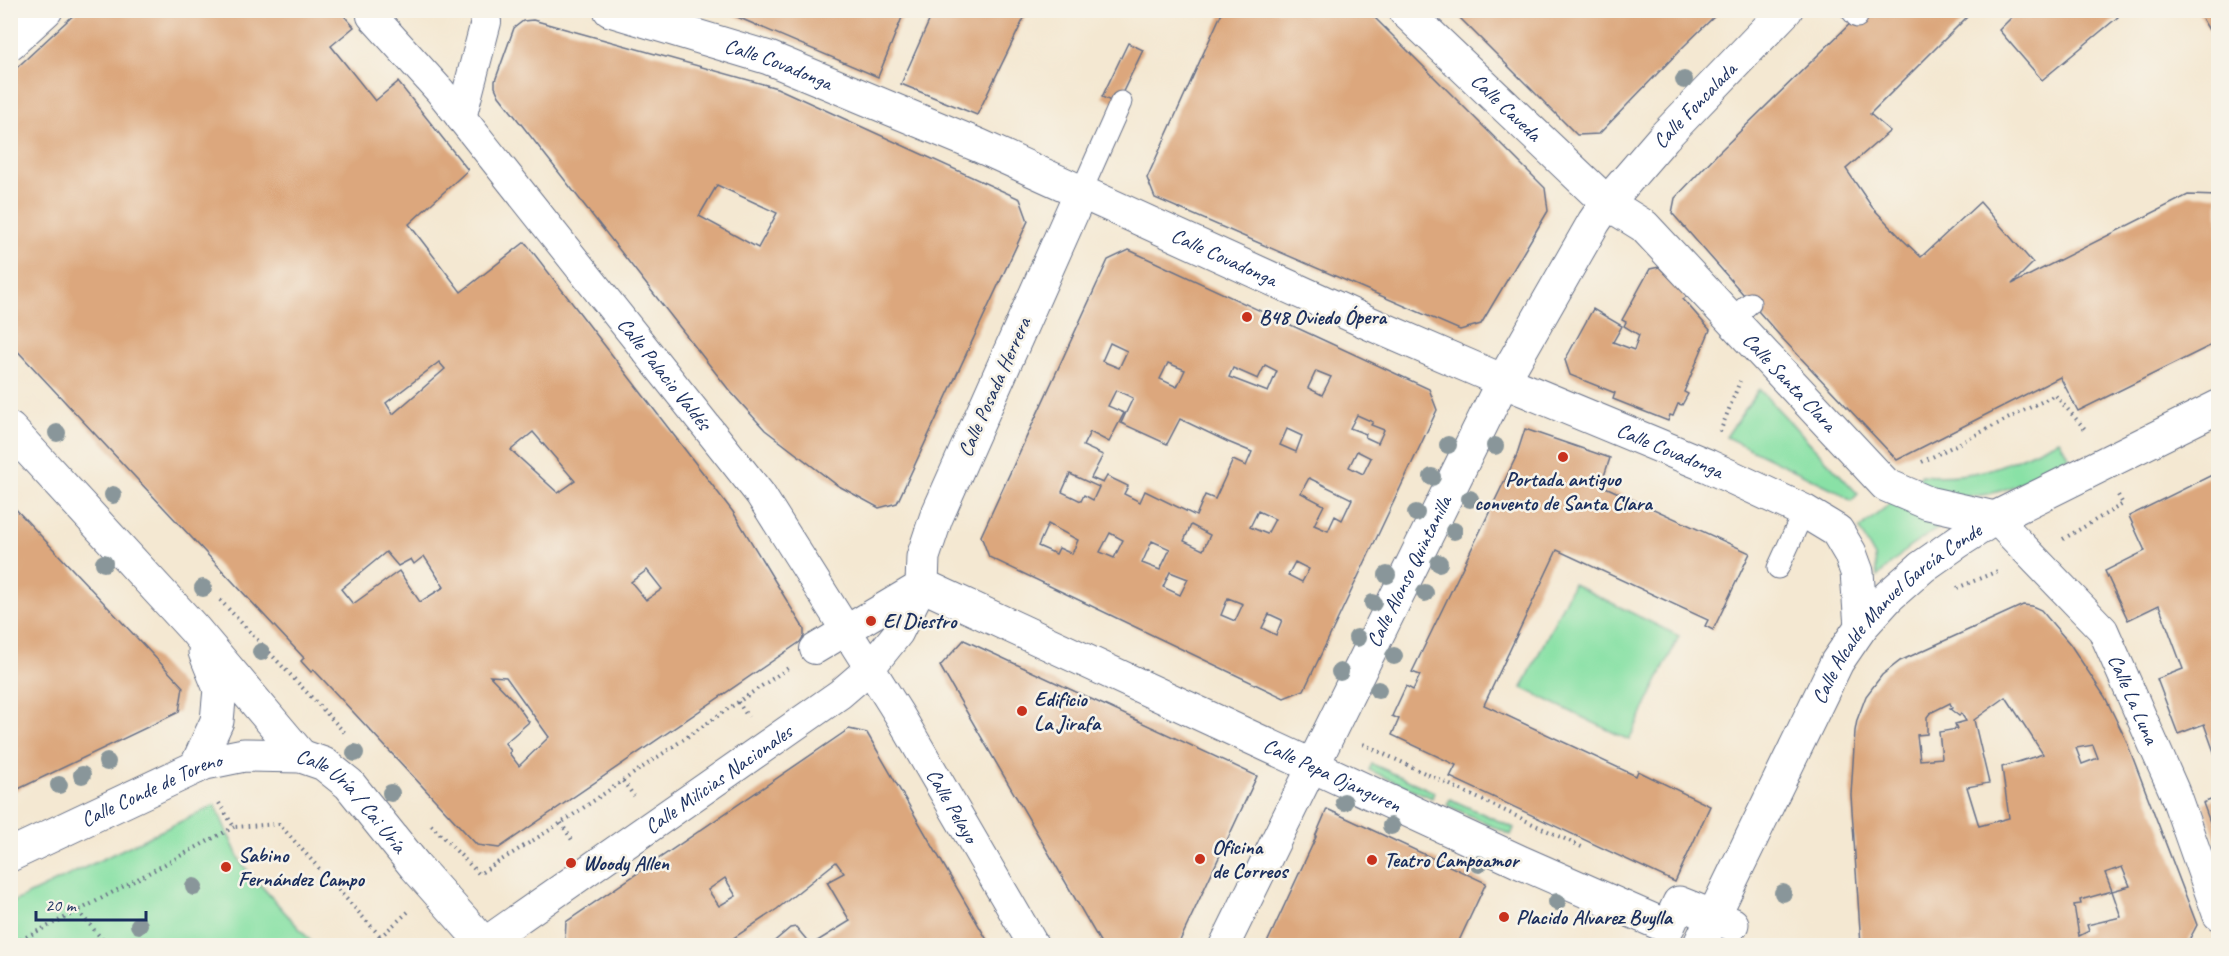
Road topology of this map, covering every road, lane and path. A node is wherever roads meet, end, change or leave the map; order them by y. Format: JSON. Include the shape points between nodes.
{"nodes":[{"id":1,"x":46,"y":10,"type":"edge"},
{"id":2,"x":610,"y":10,"type":"edge"},
{"id":3,"x":1404,"y":10,"type":"edge"},
{"id":4,"x":1786,"y":10,"type":"edge"},
{"id":5,"x":372,"y":16,"type":"dead end"},
{"id":6,"x":486,"y":22,"type":"dead end"},
{"id":7,"x":10,"y":43,"type":"edge"},
{"id":8,"x":1121,"y":102,"type":"dead end"},
{"id":9,"x":461,"y":118,"type":"junction"},
{"id":10,"x":1077,"y":202,"type":"junction"},
{"id":11,"x":1607,"y":203,"type":"junction"},
{"id":12,"x":1757,"y":348,"type":"junction"},
{"id":13,"x":1503,"y":381,"type":"junction"},
{"id":14,"x":2218,"y":407,"type":"edge"},
{"id":15,"x":10,"y":429,"type":"edge"},
{"id":16,"x":2085,"y":429,"type":"dead end"},
{"id":17,"x":1717,"y":440,"type":"dead end"},
{"id":18,"x":1918,"y":464,"type":"dead end"},
{"id":19,"x":2115,"y":488,"type":"dead end"},
{"id":20,"x":1804,"y":511,"type":"junction"},
{"id":21,"x":1995,"y":518,"type":"junction"},
{"id":22,"x":2033,"y":556,"type":"junction"},
{"id":23,"x":1778,"y":568,"type":"dead end"},
{"id":24,"x":922,"y":585,"type":"junction"},
{"id":25,"x":1950,"y":593,"type":"dead end"},
{"id":26,"x":1861,"y":627,"type":"junction"},
{"id":27,"x":194,"y":628,"type":"junction"},
{"id":28,"x":846,"y":631,"type":"junction"},
{"id":29,"x":815,"y":649,"type":"joint"},
{"id":30,"x":869,"y":669,"type":"junction"},
{"id":31,"x":738,"y":702,"type":"junction"},
{"id":32,"x":746,"y":711,"type":"dead end"},
{"id":33,"x":1331,"y":729,"type":"junction"},
{"id":34,"x":301,"y":756,"type":"junction"},
{"id":35,"x":1313,"y":765,"type":"junction"},
{"id":36,"x":196,"y":767,"type":"junction"},
{"id":37,"x":623,"y":781,"type":"junction"},
{"id":38,"x":634,"y":796,"type":"dead end"},
{"id":39,"x":219,"y":803,"type":"dead end"},
{"id":40,"x":561,"y":824,"type":"junction"},
{"id":41,"x":234,"y":827,"type":"junction"},
{"id":42,"x":571,"y":838,"type":"dead end"},
{"id":43,"x":1589,"y":850,"type":"dead end"},
{"id":44,"x":10,"y":855,"type":"edge"},
{"id":45,"x":479,"y":874,"type":"dead end"},
{"id":46,"x":414,"y":907,"type":"dead end"},
{"id":47,"x":78,"y":911,"type":"junction"},
{"id":48,"x":2218,"y":915,"type":"edge"},
{"id":49,"x":1711,"y":931,"type":"edge"},
{"id":50,"x":380,"y":937,"type":"junction"},
{"id":51,"x":485,"y":944,"type":"edge"},
{"id":52,"x":10,"y":945,"type":"edge"},
{"id":53,"x":108,"y":945,"type":"edge"},
{"id":54,"x":388,"y":945,"type":"edge"},
{"id":55,"x":1034,"y":945,"type":"edge"},
{"id":56,"x":1224,"y":945,"type":"edge"}],
"edges":[{"from":1,"to":7,"type":"street"},
{"from":2,"to":10,"type":"street","name":"Calle Covadonga","via":[[764,55],[980,146]]},
{"from":3,"to":11,"type":"street","name":"Calle Caveda"},
{"from":4,"to":11,"type":"street","name":"Calle Foncalada","via":[[1700,98]]},
{"from":5,"to":9,"type":"street","name":"Calle Palacio Valdés"},
{"from":6,"to":9,"type":"street"},
{"from":8,"to":10,"type":"lane"},
{"from":9,"to":28,"type":"street","name":"Calle Palacio Valdés","via":[[760,494]]},
{"from":10,"to":13,"type":"street","name":"Calle Covadonga"},
{"from":10,"to":24,"type":"street","name":"Calle Posada Herrera","via":[[936,518],[923,557]]},
{"from":11,"to":12,"type":"street","name":"Calle Santa Clara","via":[[1644,226],[1740,311]]},
{"from":11,"to":13,"type":"street","name":"Calle Alonso Quintanilla"},
{"from":12,"to":17,"type":"path","via":[[1743,372]]},
{"from":12,"to":21,"type":"street","name":"Calle Santa Clara","via":[[1886,485],[1928,502]]},
{"from":13,"to":20,"type":"street","name":"Calle Covadonga","via":[[1708,466]]},
{"from":13,"to":33,"type":"street","name":"Calle Alonso Quintanilla"},
{"from":14,"to":21,"type":"street","name":"Calle Alcalde Manuel García Conde"},
{"from":15,"to":27,"type":"street","name":"Calle Uría / Cai Uría"},
{"from":16,"to":18,"type":"path","via":[[2055,395]]},
{"from":19,"to":22,"type":"path","via":[[2123,504]]},
{"from":20,"to":23,"type":"lane"},
{"from":20,"to":26,"type":"street","name":"Calle Covadonga","via":[[1837,531],[1850,553],[1857,572]]},
{"from":21,"to":22,"type":"street","name":"Calle La Luna"},
{"from":21,"to":26,"type":"street","name":"Calle Alcalde Manuel García Conde","via":[[1922,567]]},
{"from":22,"to":25,"type":"path"},
{"from":22,"to":48,"type":"street","name":"Calle La Luna","via":[[2103,630],[2174,791]]},
{"from":24,"to":28,"type":"street"},
{"from":24,"to":30,"type":"street","name":"Calle Milicias Nacionales","via":[[898,633]]},
{"from":24,"to":35,"type":"street","name":"Calle Pepa Ojanguren"},
{"from":26,"to":49,"type":"street","name":"Calle Alcalde Manuel García Conde","via":[[1837,662]]},
{"from":27,"to":34,"type":"street","name":"Calle Uría / Cai Uría"},
{"from":27,"to":36,"type":"street","name":"Calle Uría / Cai Uría","via":[[220,689],[217,722]]},
{"from":28,"to":29,"type":"street"},
{"from":28,"to":30,"type":"street","name":"Calle Palacio Valdés"},
{"from":29,"to":31,"type":"path"},
{"from":30,"to":51,"type":"street","name":"Calle Milicias Nacionales","via":[[840,694]]},
{"from":30,"to":55,"type":"street","name":"Calle Pelayo"},
{"from":31,"to":32,"type":"path"},
{"from":31,"to":37,"type":"path"},
{"from":33,"to":35,"type":"street","name":"Calle Alonso Quintanilla"},
{"from":33,"to":43,"type":"path"},
{"from":34,"to":36,"type":"street","name":"Calle Conde de Toreno","via":[[244,755]]},
{"from":34,"to":51,"type":"street","name":"Calle Uría / Cai Uría","via":[[324,764],[349,784]]},
{"from":35,"to":49,"type":"street","name":"Calle Pepa Ojanguren","via":[[1668,927],[1679,903]]},
{"from":35,"to":56,"type":"street","name":"Calle Alonso Quintanilla"},
{"from":36,"to":44,"type":"street","name":"Calle Conde de Toreno"},
{"from":37,"to":38,"type":"path"},
{"from":37,"to":40,"type":"path"},
{"from":39,"to":41,"type":"path"},
{"from":40,"to":42,"type":"path"},
{"from":40,"to":45,"type":"path"},
{"from":41,"to":47,"type":"path"},
{"from":41,"to":50,"type":"path","via":[[279,824]]},
{"from":46,"to":50,"type":"path"},
{"from":47,"to":52,"type":"path"},
{"from":47,"to":53,"type":"path"},
{"from":50,"to":54,"type":"path"}]}
